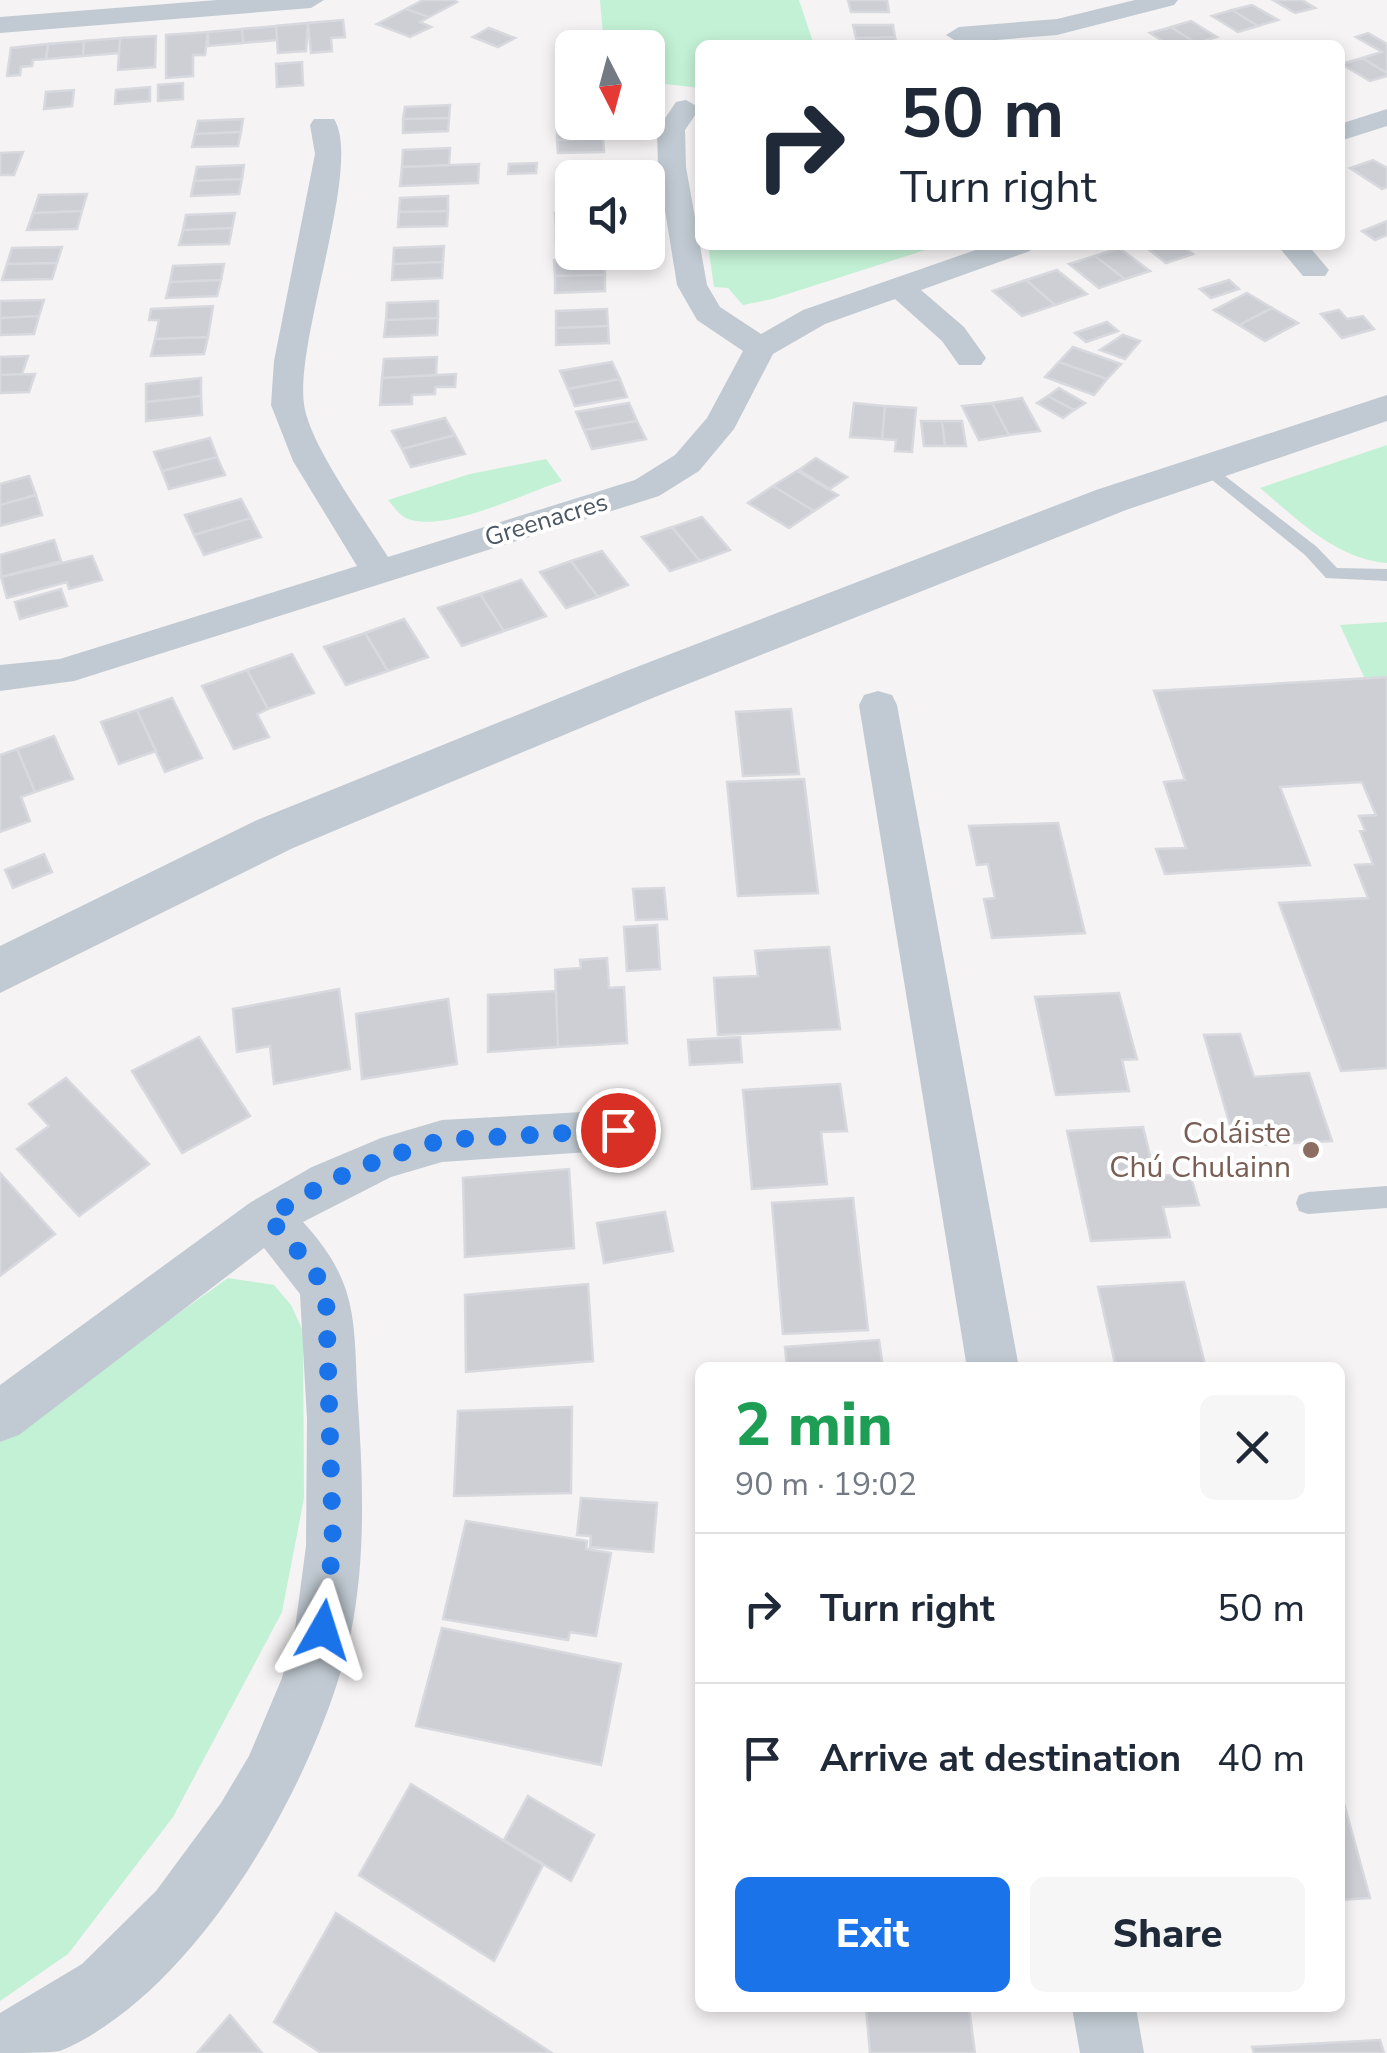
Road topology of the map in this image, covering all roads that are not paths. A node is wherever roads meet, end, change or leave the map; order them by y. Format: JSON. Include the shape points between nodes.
{"nodes":[{"id":1,"x":312,"y":0,"type":"edge"},
{"id":2,"x":1163,"y":1,"type":"edge"},
{"id":3,"x":142,"y":7,"type":"edge"},
{"id":4,"x":0,"y":25,"type":"edge"},
{"id":5,"x":958,"y":33,"type":"edge"},
{"id":6,"x":686,"y":108,"type":"dead end"},
{"id":7,"x":1387,"y":117,"type":"edge"},
{"id":8,"x":324,"y":125,"type":"dead end"},
{"id":9,"x":1345,"y":131,"type":"edge"},
{"id":10,"x":1005,"y":250,"type":"edge"},
{"id":11,"x":1296,"y":250,"type":"edge"},
{"id":12,"x":1314,"y":270,"type":"dead end"},
{"id":13,"x":900,"y":287,"type":"junction"},
{"id":14,"x":760,"y":348,"type":"junction"},
{"id":15,"x":970,"y":358,"type":"dead end"},
{"id":16,"x":1387,"y":406,"type":"edge"},
{"id":17,"x":1207,"y":466,"type":"junction"},
{"id":18,"x":379,"y":572,"type":"junction"},
{"id":19,"x":1387,"y":575,"type":"edge"},
{"id":20,"x":0,"y":678,"type":"edge"},
{"id":21,"x":878,"y":705,"type":"dead end"},
{"id":22,"x":0,"y":970,"type":"edge"},
{"id":23,"x":618,"y":1130,"type":"dead end"},
{"id":24,"x":1387,"y":1197,"type":"edge"},
{"id":25,"x":1308,"y":1203,"type":"dead end"},
{"id":26,"x":268,"y":1217,"type":"junction"},
{"id":27,"x":993,"y":1362,"type":"edge"},
{"id":28,"x":0,"y":1418,"type":"edge"},
{"id":29,"x":1105,"y":2012,"type":"edge"},
{"id":30,"x":0,"y":2049,"type":"edge"},
{"id":31,"x":1112,"y":2053,"type":"edge"}],
"edges":[{"from":1,"to":3,"type":"street"},
{"from":2,"to":5,"type":"street","via":[[1057,27]]},
{"from":3,"to":4,"type":"street"},
{"from":6,"to":14,"type":"street","via":[[671,130],[672,167],[692,285],[708,313]]},
{"from":7,"to":9,"type":"street"},
{"from":8,"to":18,"type":"street","via":[[329,154],[287,405],[310,461]]},
{"from":10,"to":13,"type":"street"},
{"from":11,"to":12,"type":"street"},
{"from":13,"to":14,"type":"street","via":[[814,317]]},
{"from":13,"to":15,"type":"street"},
{"from":14,"to":18,"type":"street","name":"Greenacres","via":[[722,422],[687,463],[647,488]]},
{"from":16,"to":17,"type":"street"},
{"from":17,"to":19,"type":"lane","via":[[1332,574]]},
{"from":17,"to":22,"type":"street","via":[[727,649],[274,834]]},
{"from":18,"to":20,"type":"street","name":"Greenacres","via":[[61,672]]},
{"from":21,"to":27,"type":"street"},
{"from":23,"to":26,"type":"street","via":[[442,1140],[328,1182]]},
{"from":24,"to":25,"type":"lane"},
{"from":26,"to":28,"type":"street"},
{"from":26,"to":30,"type":"street","via":[[313,1268],[326,1294],[333,1546],[323,1630],[295,1722],[249,1812],[194,1896],[103,1987]]},
{"from":29,"to":31,"type":"street"}]}
